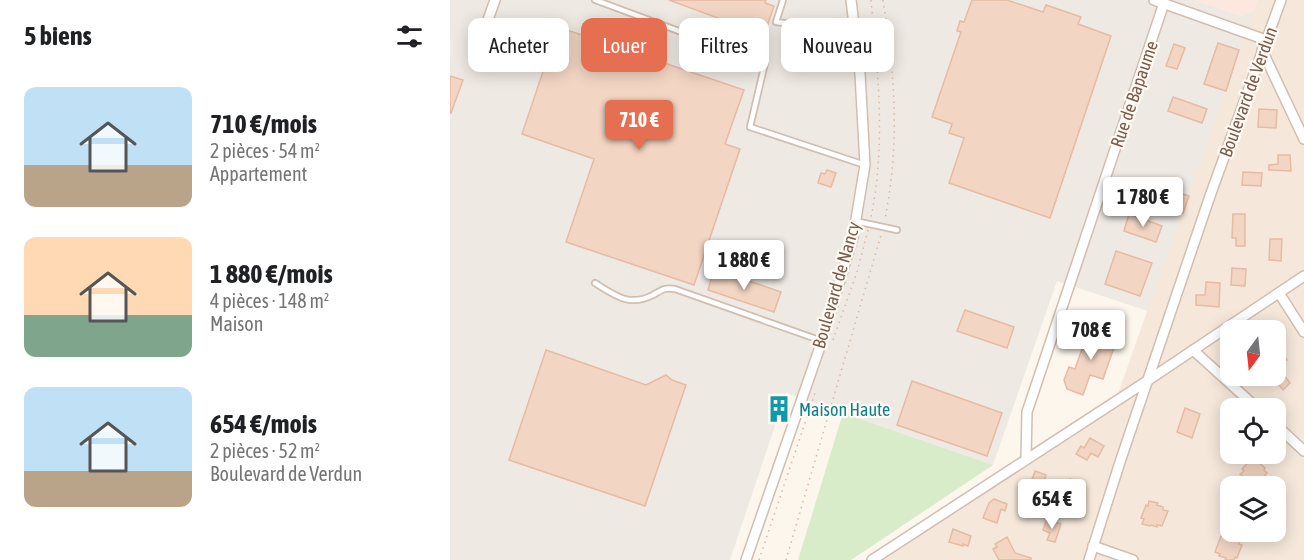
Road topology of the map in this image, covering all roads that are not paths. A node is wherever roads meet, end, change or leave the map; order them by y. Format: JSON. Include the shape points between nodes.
{"nodes":[{"id":1,"x":495,"y":0,"type":"edge"},
{"id":2,"x":595,"y":0,"type":"edge"},
{"id":3,"x":783,"y":0,"type":"edge"},
{"id":4,"x":851,"y":0,"type":"edge"},
{"id":5,"x":1154,"y":0,"type":"edge"},
{"id":6,"x":1281,"y":0,"type":"edge"},
{"id":7,"x":1164,"y":3,"type":"junction"},
{"id":8,"x":489,"y":18,"type":"edge"},
{"id":9,"x":853,"y":18,"type":"edge"},
{"id":10,"x":781,"y":23,"type":"edge"},
{"id":11,"x":1266,"y":40,"type":"junction"},
{"id":12,"x":1262,"y":50,"type":"junction"},
{"id":13,"x":861,"y":72,"type":"edge"},
{"id":14,"x":1304,"y":140,"type":"edge"},
{"id":15,"x":865,"y":165,"type":"junction"},
{"id":16,"x":855,"y":221,"type":"junction"},
{"id":17,"x":897,"y":230,"type":"dead end"},
{"id":18,"x":1304,"y":276,"type":"edge"},
{"id":19,"x":595,"y":283,"type":"dead end"},
{"id":20,"x":1279,"y":293,"type":"junction"},
{"id":21,"x":1304,"y":332,"type":"edge"},
{"id":22,"x":822,"y":341,"type":"junction"},
{"id":23,"x":1193,"y":350,"type":"junction"},
{"id":24,"x":1148,"y":381,"type":"junction"},
{"id":25,"x":1246,"y":398,"type":"edge"},
{"id":26,"x":1286,"y":434,"type":"edge"},
{"id":27,"x":1304,"y":451,"type":"edge"},
{"id":28,"x":1026,"y":459,"type":"junction"},
{"id":29,"x":1093,"y":546,"type":"junction"},
{"id":30,"x":746,"y":560,"type":"edge"},
{"id":31,"x":872,"y":560,"type":"edge"},
{"id":32,"x":1089,"y":560,"type":"edge"},
{"id":33,"x":1133,"y":560,"type":"edge"}],
"edges":[{"from":1,"to":8,"type":"street"},
{"from":2,"to":15,"type":"lane","via":[[765,63],[750,127]]},
{"from":3,"to":10,"type":"lane","via":[[776,22]]},
{"from":4,"to":9,"type":"street","name":"Boulevard de Nancy"},
{"from":5,"to":7,"type":"street"},
{"from":6,"to":11,"type":"street","name":"Boulevard de Verdun"},
{"from":7,"to":11,"type":"street"},
{"from":7,"to":28,"type":"street","name":"Rue de Bapaume","via":[[1027,412]]},
{"from":11,"to":12,"type":"street","name":"Boulevard de Verdun"},
{"from":12,"to":14,"type":"street"},
{"from":12,"to":24,"type":"street","name":"Boulevard de Verdun"},
{"from":13,"to":15,"type":"street","name":"Boulevard de Nancy"},
{"from":15,"to":16,"type":"street","name":"Boulevard de Nancy"},
{"from":16,"to":17,"type":"lane"},
{"from":16,"to":22,"type":"street","name":"Boulevard de Nancy"},
{"from":18,"to":20,"type":"street"},
{"from":19,"to":22,"type":"lane","via":[[631,301],[663,288],[675,289]]},
{"from":20,"to":21,"type":"street"},
{"from":20,"to":23,"type":"street"},
{"from":22,"to":30,"type":"street","name":"Boulevard de Nancy"},
{"from":23,"to":24,"type":"street"},
{"from":23,"to":25,"type":"street"},
{"from":24,"to":28,"type":"street"},
{"from":24,"to":29,"type":"street","name":"Boulevard de Verdun"},
{"from":26,"to":27,"type":"street"},
{"from":28,"to":31,"type":"street"},
{"from":29,"to":32,"type":"street","name":"Boulevard de Verdun"},
{"from":29,"to":33,"type":"street"}]}
